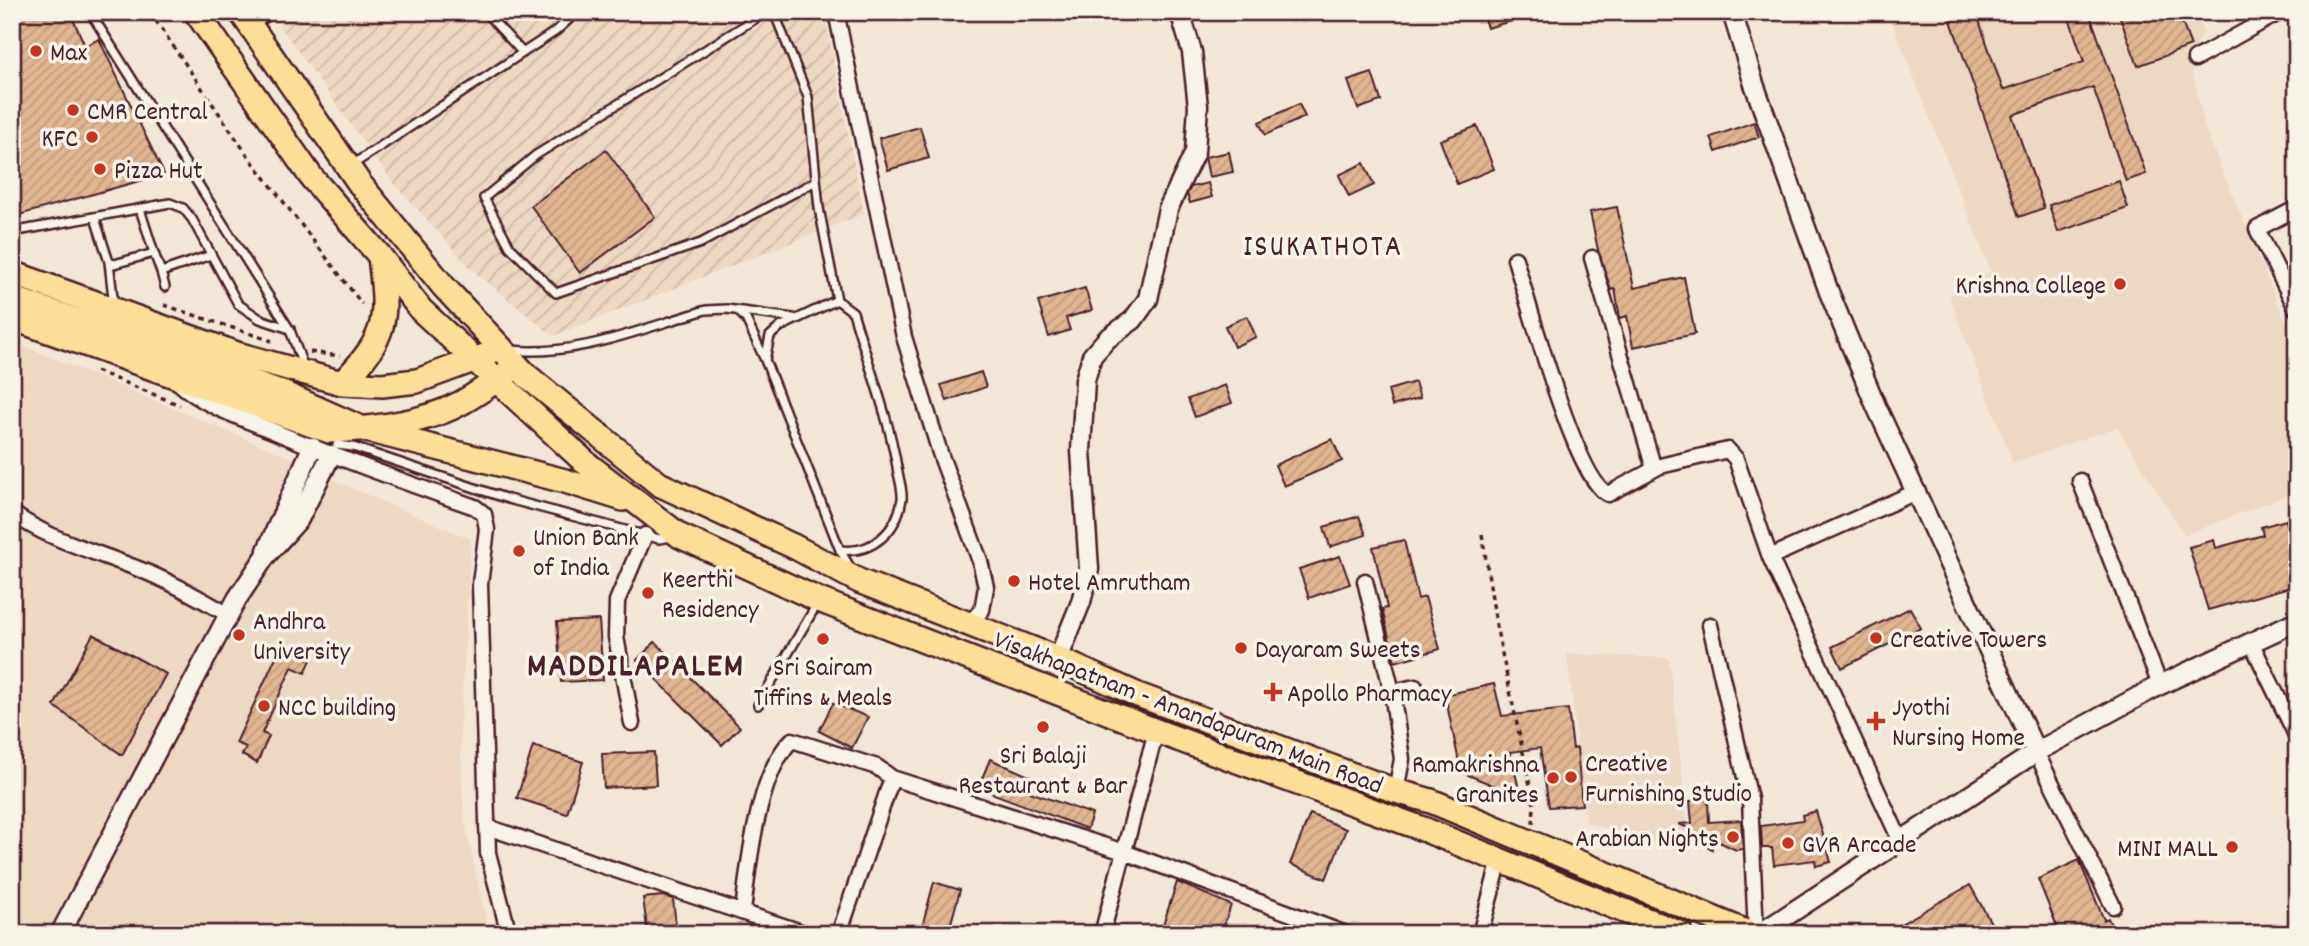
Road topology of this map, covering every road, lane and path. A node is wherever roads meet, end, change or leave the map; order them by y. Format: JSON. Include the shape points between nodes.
{"nodes":[{"id":1,"x":90,"y":12,"type":"edge"},
{"id":2,"x":196,"y":12,"type":"edge"},
{"id":3,"x":485,"y":12,"type":"edge"},
{"id":4,"x":578,"y":12,"type":"edge"},
{"id":5,"x":766,"y":12,"type":"edge"},
{"id":6,"x":774,"y":12,"type":"edge"},
{"id":7,"x":836,"y":12,"type":"edge"},
{"id":8,"x":1180,"y":12,"type":"edge"},
{"id":9,"x":1732,"y":12,"type":"edge"},
{"id":10,"x":2280,"y":12,"type":"edge"},
{"id":11,"x":253,"y":16,"type":"edge"},
{"id":12,"x":523,"y":53,"type":"junction"},
{"id":13,"x":2195,"y":59,"type":"dead end"},
{"id":14,"x":348,"y":168,"type":"junction"},
{"id":15,"x":816,"y":181,"type":"junction"},
{"id":16,"x":2297,"y":208,"type":"edge"},
{"id":17,"x":141,"y":209,"type":"junction"},
{"id":18,"x":94,"y":218,"type":"junction"},
{"id":19,"x":12,"y":232,"type":"edge"},
{"id":20,"x":154,"y":253,"type":"junction"},
{"id":21,"x":211,"y":254,"type":"junction"},
{"id":22,"x":379,"y":255,"type":"junction"},
{"id":23,"x":1592,"y":258,"type":"dead end"},
{"id":24,"x":1515,"y":259,"type":"dead end"},
{"id":25,"x":109,"y":262,"type":"junction"},
{"id":26,"x":161,"y":272,"type":"junction"},
{"id":27,"x":12,"y":274,"type":"edge"},
{"id":28,"x":165,"y":287,"type":"dead end"},
{"id":29,"x":12,"y":298,"type":"edge"},
{"id":30,"x":837,"y":300,"type":"junction"},
{"id":31,"x":114,"y":308,"type":"junction"},
{"id":32,"x":2296,"y":309,"type":"edge"},
{"id":33,"x":738,"y":311,"type":"junction"},
{"id":34,"x":12,"y":318,"type":"edge"},
{"id":35,"x":794,"y":318,"type":"junction"},
{"id":36,"x":290,"y":330,"type":"junction"},
{"id":37,"x":499,"y":349,"type":"junction"},
{"id":38,"x":539,"y":353,"type":"junction"},
{"id":39,"x":765,"y":360,"type":"junction"},
{"id":40,"x":477,"y":361,"type":"junction"},
{"id":41,"x":518,"y":366,"type":"junction"},
{"id":42,"x":306,"y":372,"type":"junction"},
{"id":43,"x":172,"y":376,"type":"junction"},
{"id":44,"x":497,"y":380,"type":"junction"},
{"id":45,"x":342,"y":383,"type":"junction"},
{"id":46,"x":363,"y":429,"type":"junction"},
{"id":47,"x":313,"y":447,"type":"junction"},
{"id":48,"x":334,"y":450,"type":"junction"},
{"id":49,"x":1654,"y":468,"type":"junction"},
{"id":50,"x":2080,"y":481,"type":"dead end"},
{"id":51,"x":1918,"y":491,"type":"junction"},
{"id":52,"x":636,"y":503,"type":"junction"},
{"id":53,"x":12,"y":513,"type":"edge"},
{"id":54,"x":1482,"y":534,"type":"dead end"},
{"id":55,"x":645,"y":536,"type":"junction"},
{"id":56,"x":680,"y":536,"type":"junction"},
{"id":57,"x":840,"y":550,"type":"junction"},
{"id":58,"x":265,"y":557,"type":"junction"},
{"id":59,"x":1770,"y":557,"type":"junction"},
{"id":60,"x":859,"y":581,"type":"junction"},
{"id":61,"x":1365,"y":582,"type":"dead end"},
{"id":62,"x":819,"y":600,"type":"junction"},
{"id":63,"x":229,"y":615,"type":"junction"},
{"id":64,"x":2297,"y":621,"type":"edge"},
{"id":65,"x":1710,"y":625,"type":"dead end"},
{"id":66,"x":966,"y":626,"type":"junction"},
{"id":67,"x":2251,"y":642,"type":"junction"},
{"id":68,"x":1058,"y":659,"type":"junction"},
{"id":69,"x":2160,"y":685,"type":"junction"},
{"id":70,"x":1415,"y":687,"type":"dead end"},
{"id":71,"x":1392,"y":692,"type":"junction"},
{"id":72,"x":758,"y":705,"type":"dead end"},
{"id":73,"x":632,"y":723,"type":"dead end"},
{"id":74,"x":1156,"y":731,"type":"junction"},
{"id":75,"x":2297,"y":737,"type":"edge"},
{"id":76,"x":2036,"y":752,"type":"junction"},
{"id":77,"x":892,"y":778,"type":"junction"},
{"id":78,"x":1396,"y":791,"type":"junction"},
{"id":79,"x":487,"y":827,"type":"junction"},
{"id":80,"x":1900,"y":840,"type":"junction"},
{"id":81,"x":1532,"y":843,"type":"junction"},
{"id":82,"x":1124,"y":852,"type":"junction"},
{"id":83,"x":1500,"y":860,"type":"junction"},
{"id":84,"x":2113,"y":906,"type":"dead end"},
{"id":85,"x":743,"y":912,"type":"junction"},
{"id":86,"x":60,"y":934,"type":"edge"},
{"id":87,"x":509,"y":934,"type":"edge"},
{"id":88,"x":807,"y":934,"type":"edge"},
{"id":89,"x":839,"y":934,"type":"edge"},
{"id":90,"x":1102,"y":934,"type":"edge"},
{"id":91,"x":1346,"y":934,"type":"edge"},
{"id":92,"x":1480,"y":934,"type":"edge"},
{"id":93,"x":1681,"y":934,"type":"edge"},
{"id":94,"x":1755,"y":934,"type":"edge"}],
"edges":[{"from":1,"to":36,"type":"lane"},
{"from":2,"to":22,"type":"main road","name":"Visakhapatnam - Anandapuram Main Road","via":[[312,178]]},
{"from":3,"to":12,"type":"lane"},
{"from":4,"to":12,"type":"lane"},
{"from":5,"to":15,"type":"lane","via":[[536,155],[484,198],[510,247],[556,293],[701,243]]},
{"from":6,"to":15,"type":"lane","via":[[808,97]]},
{"from":7,"to":66,"type":"street","via":[[904,337],[984,575],[982,610]]},
{"from":8,"to":68,"type":"street","via":[[1192,52],[1198,106],[1195,152],[1168,209],[1148,299],[1133,320],[1092,356],[1085,380],[1080,451],[1089,569]]},
{"from":9,"to":51,"type":"street","via":[[1829,292],[1876,406]]},
{"from":10,"to":13,"type":"street"},
{"from":11,"to":14,"type":"main road","name":"Visakhapatnam - Anandapuram Main Road"},
{"from":12,"to":14,"type":"lane"},
{"from":14,"to":37,"type":"main road","name":"Visakhapatnam - Anandapuram Main Road"},
{"from":15,"to":30,"type":"lane"},
{"from":16,"to":32,"type":"street","via":[[2256,229]]},
{"from":17,"to":18,"type":"lane"},
{"from":17,"to":20,"type":"lane"},
{"from":17,"to":21,"type":"lane","via":[[170,203],[183,208]]},
{"from":18,"to":19,"type":"lane"},
{"from":18,"to":25,"type":"lane"},
{"from":20,"to":25,"type":"lane"},
{"from":20,"to":26,"type":"lane"},
{"from":21,"to":26,"type":"lane"},
{"from":21,"to":36,"type":"lane","via":[[238,304],[260,320]]},
{"from":22,"to":40,"type":"main road","name":"Visakhapatnam - Anandapuram Main Road","via":[[421,310]]},
{"from":22,"to":45,"type":"main road","via":[[386,307],[382,329]]},
{"from":23,"to":49,"type":"street"},
{"from":24,"to":49,"type":"street","via":[[1564,413],[1597,486],[1608,494]]},
{"from":25,"to":31,"type":"lane"},
{"from":26,"to":28,"type":"lane"},
{"from":27,"to":31,"type":"main road"},
{"from":29,"to":46,"type":"main road","via":[[278,391]]},
{"from":30,"to":35,"type":"lane"},
{"from":30,"to":57,"type":"lane","via":[[853,312],[891,431],[902,498],[892,523],[874,547]]},
{"from":31,"to":42,"type":"main road","via":[[237,354]]},
{"from":33,"to":35,"type":"lane"},
{"from":33,"to":38,"type":"lane","via":[[706,310],[569,349]]},
{"from":33,"to":39,"type":"lane"},
{"from":34,"to":43,"type":"main road"},
{"from":35,"to":39,"type":"lane","via":[[771,336]]},
{"from":36,"to":42,"type":"lane"},
{"from":37,"to":38,"type":"lane"},
{"from":37,"to":40,"type":"main road"},
{"from":37,"to":41,"type":"main road","name":"Visakhapatnam - Anandapuram Main Road"},
{"from":38,"to":41,"type":"lane"},
{"from":39,"to":57,"type":"lane"},
{"from":40,"to":44,"type":"main road","name":"Visakhapatnam - Anandapuram Main Road"},
{"from":40,"to":45,"type":"main road","via":[[417,381]]},
{"from":41,"to":44,"type":"main road"},
{"from":41,"to":60,"type":"main road","name":"Visakhapatnam - Anandapuram Main Road","via":[[659,484]]},
{"from":42,"to":45,"type":"main road"},
{"from":43,"to":46,"type":"main road","via":[[328,431]]},
{"from":43,"to":47,"type":"street","via":[[190,393]]},
{"from":44,"to":46,"type":"main road","via":[[434,415]]},
{"from":44,"to":52,"type":"main road","name":"Visakhapatnam - Anandapuram Main Road"},
{"from":46,"to":48,"type":"lane"},
{"from":46,"to":52,"type":"main road"},
{"from":47,"to":48,"type":"street"},
{"from":47,"to":58,"type":"street"},
{"from":48,"to":55,"type":"lane","via":[[354,447],[536,507]]},
{"from":48,"to":58,"type":"street","via":[[299,519]]},
{"from":48,"to":79,"type":"street","via":[[484,514],[487,528],[480,584]]},
{"from":49,"to":59,"type":"street","via":[[1728,450],[1736,459]]},
{"from":50,"to":69,"type":"street"},
{"from":51,"to":59,"type":"street"},
{"from":51,"to":76,"type":"street"},
{"from":52,"to":56,"type":"main road","name":"Visakhapatnam - Anandapuram Main Road"},
{"from":53,"to":63,"type":"street","via":[[31,526],[136,568]]},
{"from":54,"to":81,"type":"path","via":[[1534,804]]},
{"from":55,"to":56,"type":"lane"},
{"from":55,"to":73,"type":"street","via":[[617,601],[616,637]]},
{"from":56,"to":62,"type":"main road","name":"Visakhapatnam - Anandapuram Main Road"},
{"from":57,"to":60,"type":"lane"},
{"from":58,"to":63,"type":"street"},
{"from":59,"to":80,"type":"street"},
{"from":60,"to":66,"type":"main road","name":"Visakhapatnam - Anandapuram Main Road"},
{"from":61,"to":71,"type":"street"},
{"from":62,"to":72,"type":"lane"},
{"from":62,"to":74,"type":"main road","name":"Visakhapatnam - Anandapuram Main Road"},
{"from":63,"to":86,"type":"street"},
{"from":64,"to":67,"type":"street"},
{"from":65,"to":94,"type":"street","via":[[1750,799]]},
{"from":66,"to":68,"type":"main road","name":"Visakhapatnam - Anandapuram Main Road"},
{"from":67,"to":69,"type":"street"},
{"from":67,"to":75,"type":"street"},
{"from":68,"to":78,"type":"main road","name":"Visakhapatnam - Anandapuram Main Road","via":[[1138,695]]},
{"from":69,"to":76,"type":"street"},
{"from":70,"to":71,"type":"street"},
{"from":71,"to":78,"type":"street","via":[[1402,758]]},
{"from":74,"to":82,"type":"street"},
{"from":74,"to":83,"type":"main road","name":"Visakhapatnam - Anandapuram Main Road"},
{"from":76,"to":80,"type":"street"},
{"from":76,"to":84,"type":"street"},
{"from":77,"to":82,"type":"street"},
{"from":77,"to":85,"type":"street","via":[[877,767],[792,740],[778,753],[750,848]]},
{"from":77,"to":89,"type":"street"},
{"from":78,"to":81,"type":"main road","name":"Visakhapatnam - Anandapuram Main Road","via":[[1432,801]]},
{"from":79,"to":85,"type":"street"},
{"from":79,"to":87,"type":"street","via":[[488,853]]},
{"from":80,"to":94,"type":"street"},
{"from":81,"to":94,"type":"main road","name":"Visakhapatnam - Anandapuram Main Road"},
{"from":82,"to":90,"type":"street"},
{"from":82,"to":91,"type":"street"},
{"from":83,"to":92,"type":"street"},
{"from":83,"to":93,"type":"main road","name":"Visakhapatnam - Anandapuram Main Road"},
{"from":85,"to":88,"type":"street"}]}
